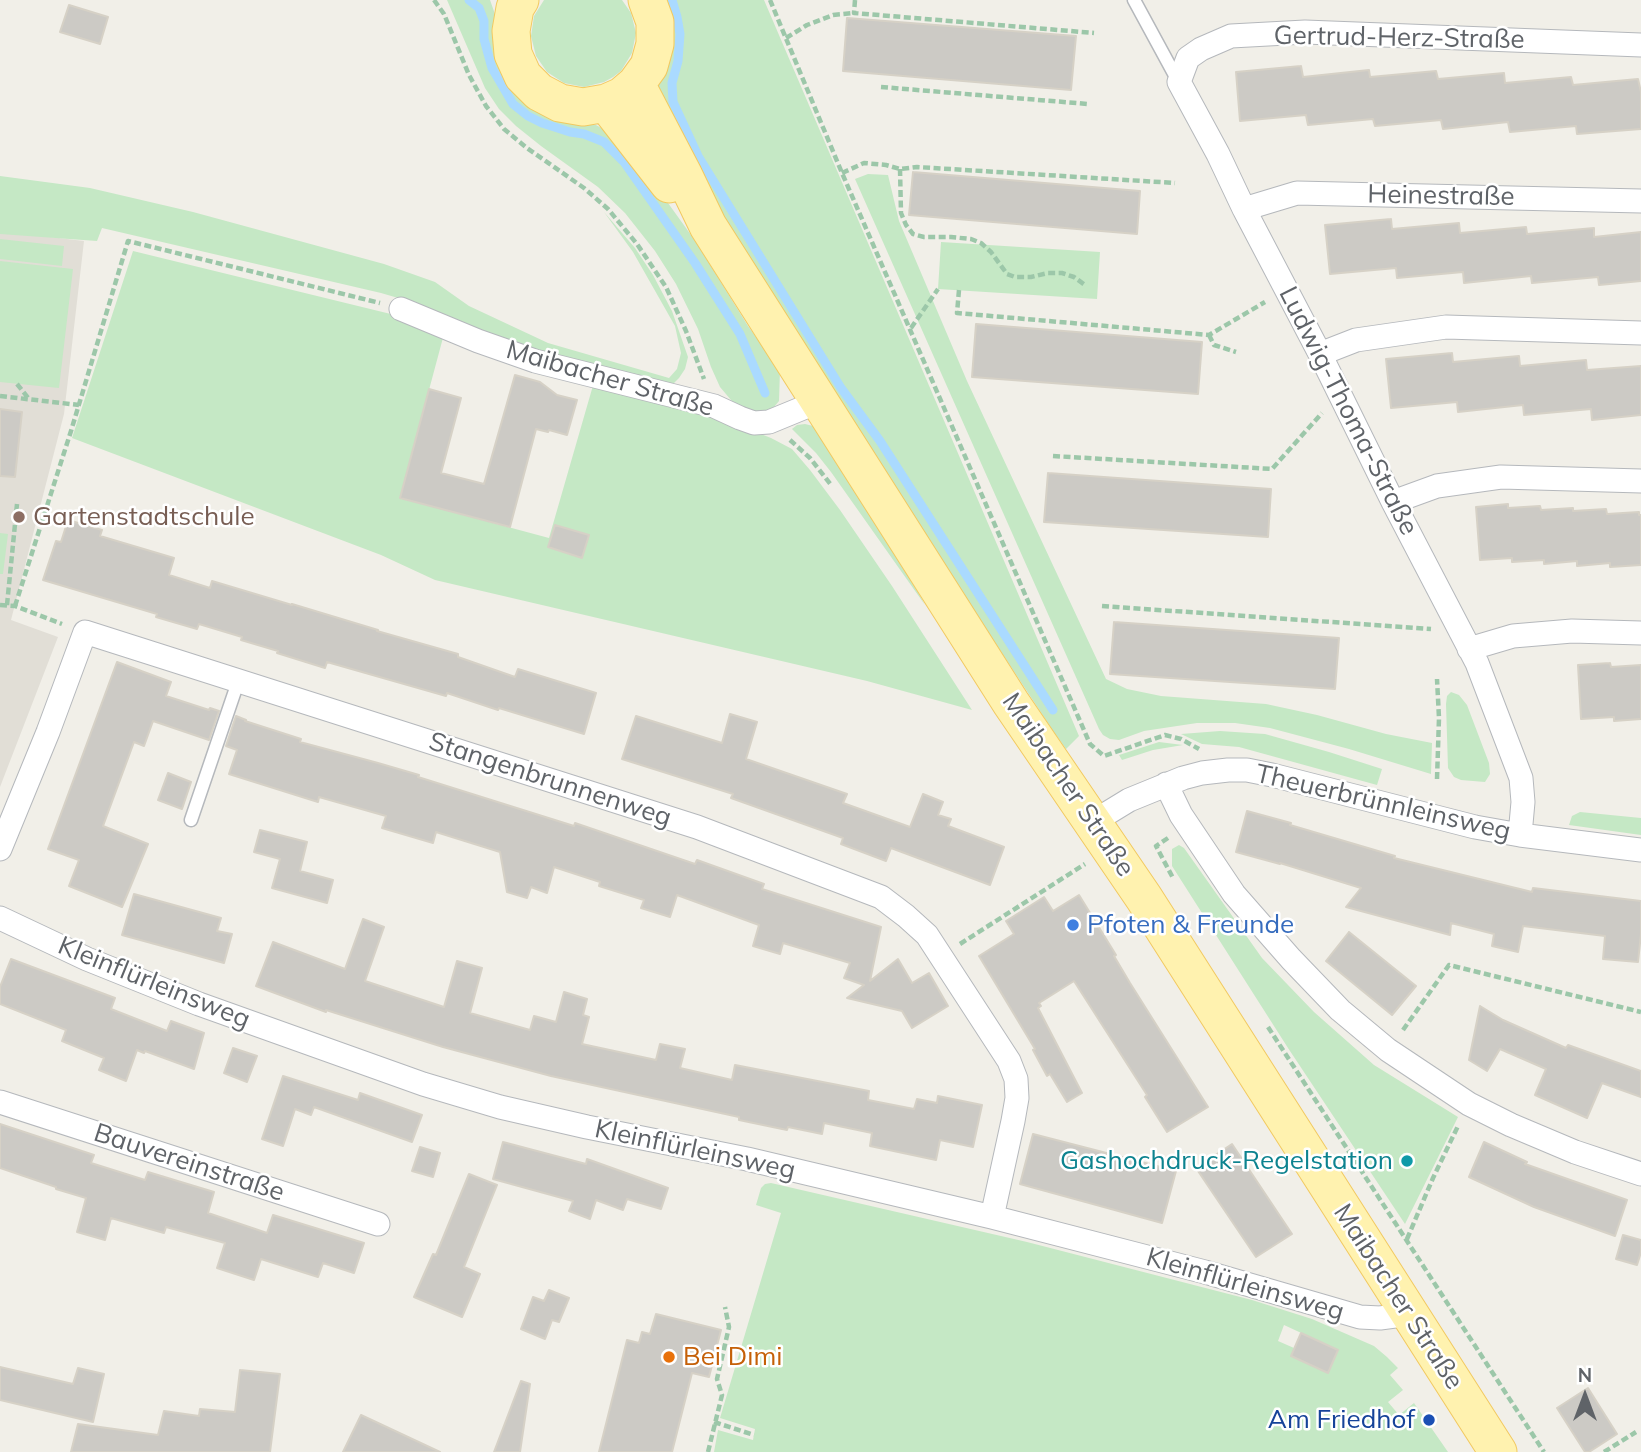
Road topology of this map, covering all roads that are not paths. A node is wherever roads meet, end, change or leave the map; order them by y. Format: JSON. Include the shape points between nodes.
{"nodes":[{"id":1,"x":647,"y":0,"type":"edge"},
{"id":2,"x":1134,"y":0,"type":"edge"},
{"id":3,"x":515,"y":3,"type":"edge"},
{"id":4,"x":1641,"y":45,"type":"edge"},
{"id":5,"x":1179,"y":82,"type":"junction"},
{"id":6,"x":636,"y":84,"type":"junction"},
{"id":7,"x":606,"y":103,"type":"junction"},
{"id":8,"x":1641,"y":201,"type":"edge"},
{"id":9,"x":1244,"y":209,"type":"junction"},
{"id":10,"x":708,"y":226,"type":"junction"},
{"id":11,"x":401,"y":309,"type":"road end"},
{"id":12,"x":1641,"y":333,"type":"edge"},
{"id":13,"x":1320,"y":354,"type":"junction"},
{"id":14,"x":820,"y":401,"type":"junction"},
{"id":15,"x":1641,"y":481,"type":"edge"},
{"id":16,"x":1393,"y":502,"type":"junction"},
{"id":17,"x":1641,"y":633,"type":"edge"},
{"id":18,"x":1464,"y":639,"type":"junction"},
{"id":19,"x":238,"y":682,"type":"junction"},
{"id":20,"x":1166,"y":784,"type":"junction"},
{"id":21,"x":191,"y":820,"type":"dead end"},
{"id":22,"x":1093,"y":822,"type":"junction"},
{"id":23,"x":1520,"y":835,"type":"junction"},
{"id":24,"x":0,"y":849,"type":"edge"},
{"id":25,"x":1641,"y":850,"type":"edge"},
{"id":26,"x":0,"y":918,"type":"edge"},
{"id":27,"x":0,"y":1102,"type":"edge"},
{"id":28,"x":1641,"y":1174,"type":"edge"},
{"id":29,"x":992,"y":1217,"type":"junction"},
{"id":30,"x":378,"y":1224,"type":"dead end"},
{"id":31,"x":1407,"y":1312,"type":"junction"},
{"id":32,"x":1498,"y":1452,"type":"edge"}],
"edges":[{"from":1,"to":6,"type":"main road","via":[[655,22],[655,44],[649,66]]},
{"from":2,"to":5,"type":"lane","name":"Ludwig-Thoma-Straße"},
{"from":3,"to":7,"type":"main road","via":[[513,54],[523,76],[560,103],[583,107]]},
{"from":4,"to":5,"type":"street","name":"Gertrud-Herz-Straße","via":[[1305,32],[1231,36],[1188,58]]},
{"from":5,"to":9,"type":"street","name":"Ludwig-Thoma-Straße"},
{"from":6,"to":7,"type":"main road"},
{"from":6,"to":10,"type":"main road","name":"Maibacher Straße"},
{"from":7,"to":10,"type":"main road","name":"Maibacher Straße"},
{"from":8,"to":9,"type":"street","name":"Heinestraße","via":[[1297,193]]},
{"from":9,"to":13,"type":"street","name":"Ludwig-Thoma-Straße"},
{"from":10,"to":14,"type":"main road","name":"Maibacher Straße"},
{"from":11,"to":14,"type":"street","name":"Maibacher Straße","via":[[535,361],[714,406],[754,423],[769,422]]},
{"from":12,"to":13,"type":"street","via":[[1446,327],[1356,340]]},
{"from":13,"to":16,"type":"street","name":"Ludwig-Thoma-Straße"},
{"from":14,"to":22,"type":"main road","name":"Maibacher Straße","via":[[1011,703]]},
{"from":15,"to":16,"type":"street","via":[[1501,477],[1437,486]]},
{"from":16,"to":18,"type":"street","name":"Ludwig-Thoma-Straße"},
{"from":17,"to":18,"type":"street","via":[[1572,631]]},
{"from":18,"to":23,"type":"street","name":"Ludwig-Thoma-Straße","via":[[1521,778]]},
{"from":19,"to":21,"type":"lane"},
{"from":19,"to":24,"type":"street","name":"Stangenbrunnenweg","via":[[85,632]]},
{"from":19,"to":29,"type":"street","name":"Stangenbrunnenweg","via":[[697,827],[881,897],[927,935],[1009,1061],[1016,1079],[1017,1098]]},
{"from":20,"to":22,"type":"street","name":"Theuerbrünnleinsweg"},
{"from":20,"to":23,"type":"street","name":"Theuerbrünnleinsweg","via":[[1202,773],[1247,770]]},
{"from":20,"to":28,"type":"street","via":[[1181,815],[1234,894],[1340,1010],[1388,1050],[1469,1104],[1542,1139]]},
{"from":22,"to":31,"type":"main road","name":"Maibacher Straße"},
{"from":23,"to":25,"type":"street","name":"Theuerbrünnleinsweg"},
{"from":26,"to":29,"type":"street","name":"Kleinflürleinsweg","via":[[199,1004],[436,1088],[500,1107]]},
{"from":27,"to":30,"type":"street","name":"Bauvereinstraße"},
{"from":29,"to":31,"type":"street","name":"Kleinflürleinsweg","via":[[1360,1317]]},
{"from":31,"to":32,"type":"main road","name":"Maibacher Straße"}]}
